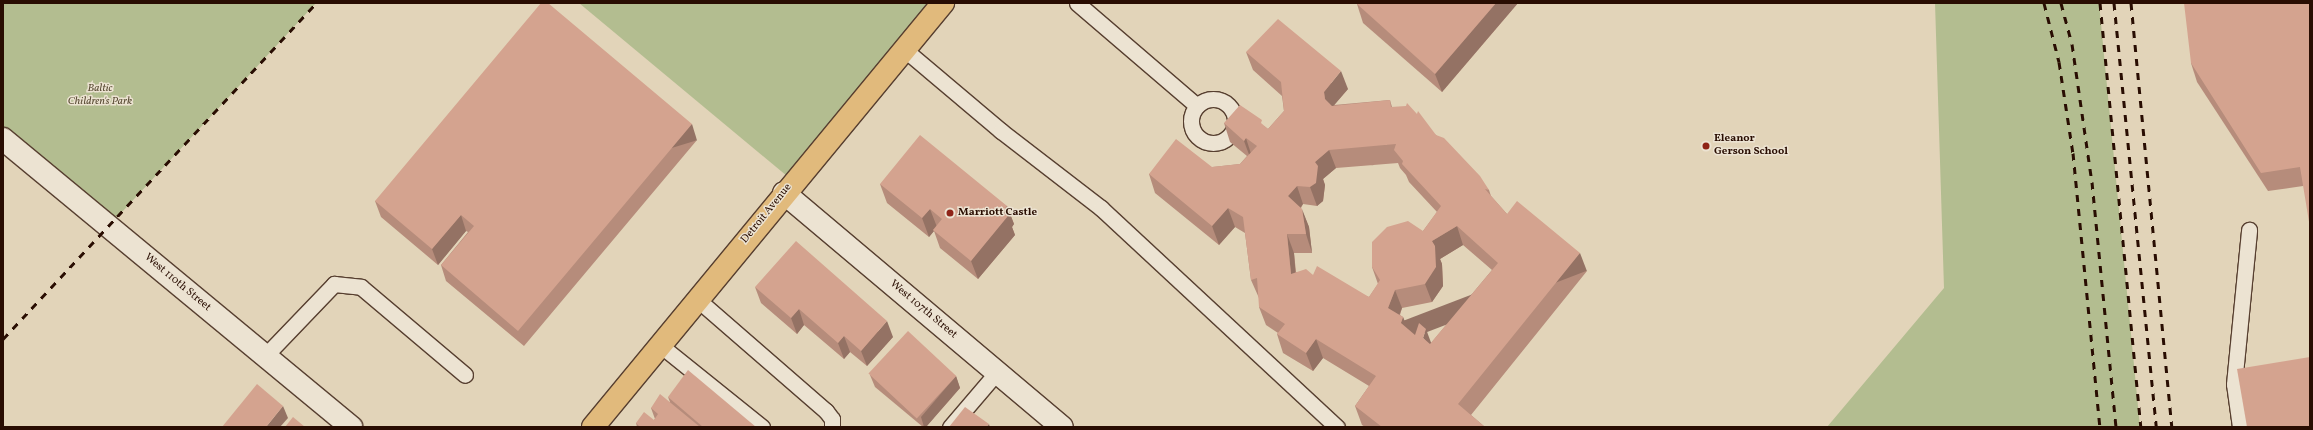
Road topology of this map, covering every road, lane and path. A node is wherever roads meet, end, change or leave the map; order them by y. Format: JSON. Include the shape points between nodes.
{"nodes":[{"id":1,"x":943,"y":3,"type":"edge"},
{"id":2,"x":1077,"y":3,"type":"edge"},
{"id":3,"x":904,"y":49,"type":"junction"},
{"id":4,"x":1197,"y":106,"type":"dead end"},
{"id":5,"x":3,"y":139,"type":"edge"},
{"id":6,"x":784,"y":193,"type":"junction"},
{"id":7,"x":2249,"y":230,"type":"dead end"},
{"id":8,"x":697,"y":299,"type":"junction"},
{"id":9,"x":660,"y":345,"type":"junction"},
{"id":10,"x":265,"y":356,"type":"junction"},
{"id":11,"x":997,"y":372,"type":"junction"},
{"id":12,"x":465,"y":374,"type":"dead end"},
{"id":13,"x":351,"y":427,"type":"edge"},
{"id":14,"x":593,"y":427,"type":"edge"},
{"id":15,"x":762,"y":427,"type":"edge"},
{"id":16,"x":832,"y":427,"type":"edge"},
{"id":17,"x":950,"y":427,"type":"edge"},
{"id":18,"x":1062,"y":427,"type":"edge"},
{"id":19,"x":1337,"y":427,"type":"edge"},
{"id":20,"x":2240,"y":427,"type":"edge"}],
"edges":[{"from":1,"to":3,"type":"main road","name":"Detroit Avenue"},
{"from":2,"to":4,"type":"lane"},
{"from":3,"to":6,"type":"main road","name":"Detroit Avenue"},
{"from":3,"to":19,"type":"lane","via":[[1001,131],[1101,208]]},
{"from":5,"to":10,"type":"street","name":"West 110th Street"},
{"from":6,"to":8,"type":"main road","name":"Detroit Avenue"},
{"from":6,"to":11,"type":"street","name":"West 107th Street"},
{"from":7,"to":20,"type":"lane","via":[[2234,384]]},
{"from":8,"to":9,"type":"main road","name":"Detroit Avenue"},
{"from":8,"to":16,"type":"lane","via":[[826,410],[832,419]]},
{"from":9,"to":14,"type":"main road","name":"Detroit Avenue"},
{"from":9,"to":15,"type":"lane"},
{"from":10,"to":12,"type":"lane","via":[[334,284],[362,286]]},
{"from":10,"to":13,"type":"street","name":"West 110th Street"},
{"from":11,"to":17,"type":"lane"},
{"from":11,"to":18,"type":"street","name":"West 107th Street"}]}
